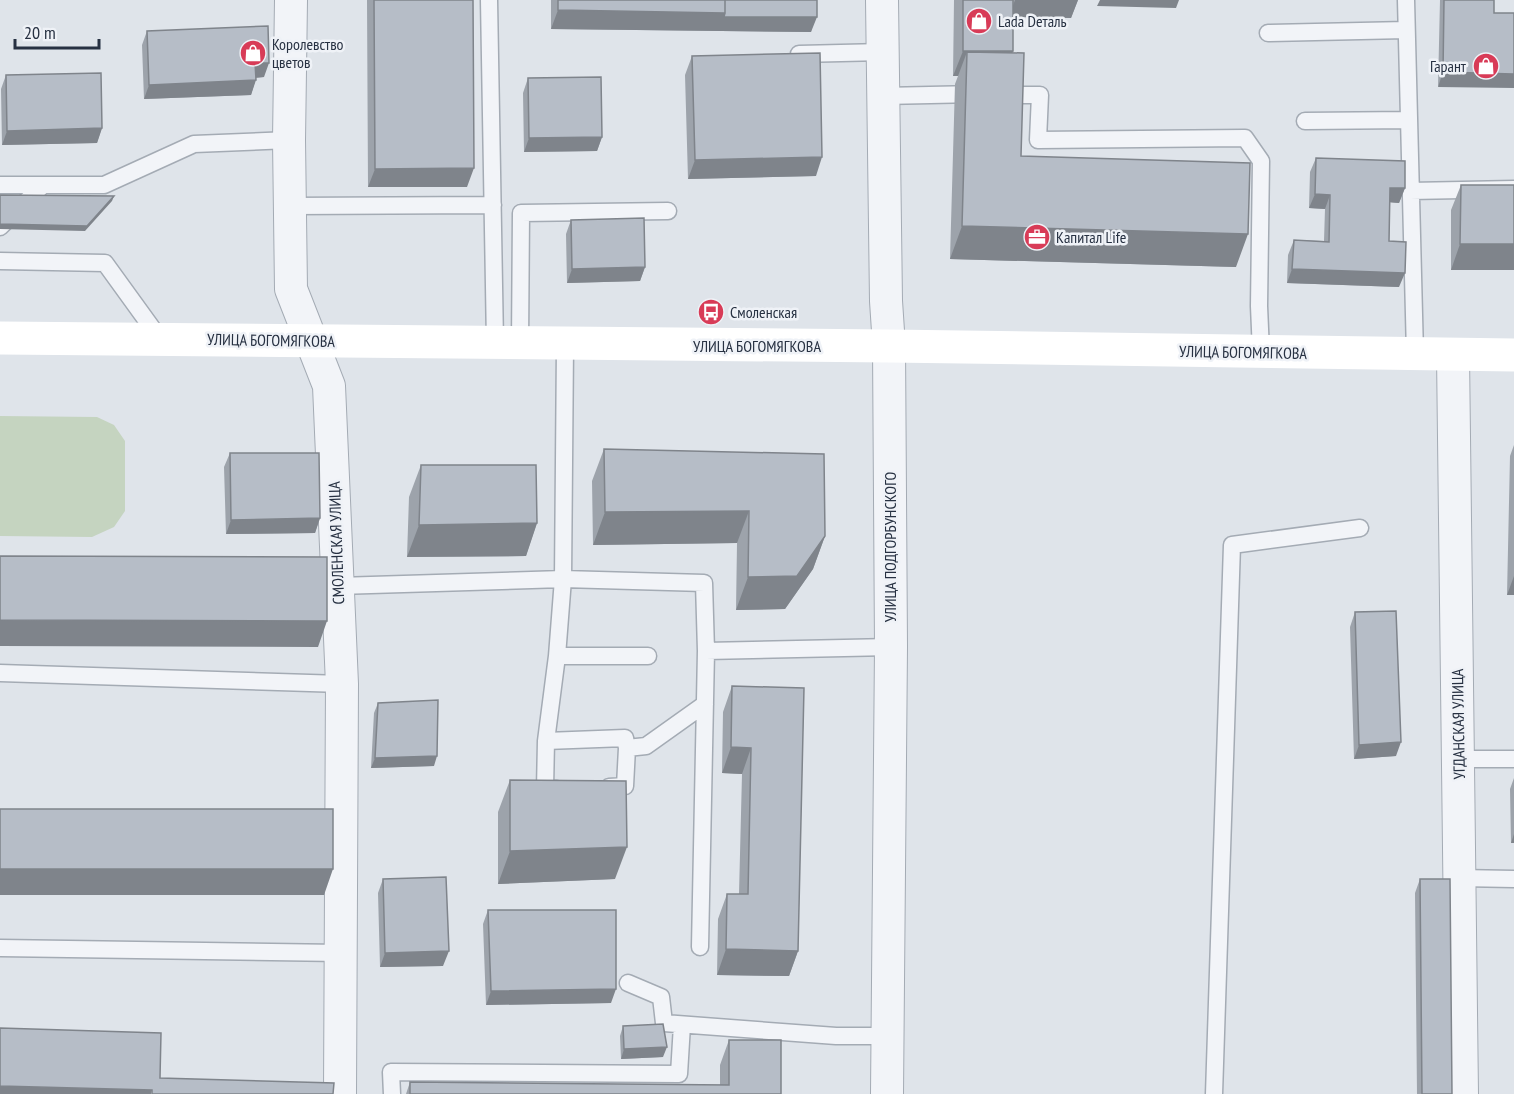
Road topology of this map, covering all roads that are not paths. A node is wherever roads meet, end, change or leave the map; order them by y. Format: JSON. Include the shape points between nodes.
{"nodes":[{"id":1,"x":291,"y":0,"type":"edge"},
{"id":2,"x":489,"y":0,"type":"edge"},
{"id":3,"x":882,"y":0,"type":"edge"},
{"id":4,"x":1406,"y":0,"type":"edge"},
{"id":5,"x":1406,"y":30,"type":"junction"},
{"id":6,"x":1268,"y":33,"type":"dead end"},
{"id":7,"x":883,"y":52,"type":"junction"},
{"id":8,"x":778,"y":55,"type":"edge"},
{"id":9,"x":883,"y":96,"type":"junction"},
{"id":10,"x":1409,"y":120,"type":"junction"},
{"id":11,"x":1305,"y":121,"type":"dead end"},
{"id":12,"x":289,"y":140,"type":"junction"},
{"id":13,"x":0,"y":185,"type":"edge"},
{"id":14,"x":44,"y":185,"type":"junction"},
{"id":15,"x":1514,"y":189,"type":"edge"},
{"id":16,"x":1410,"y":191,"type":"junction"},
{"id":17,"x":493,"y":205,"type":"junction"},
{"id":18,"x":290,"y":206,"type":"junction"},
{"id":19,"x":668,"y":211,"type":"dead end"},
{"id":20,"x":0,"y":227,"type":"edge"},
{"id":21,"x":0,"y":261,"type":"edge"},
{"id":22,"x":0,"y":338,"type":"edge"},
{"id":23,"x":160,"y":339,"type":"junction"},
{"id":24,"x":311,"y":341,"type":"junction"},
{"id":25,"x":507,"y":343,"type":"junction"},
{"id":26,"x":565,"y":345,"type":"junction"},
{"id":27,"x":889,"y":346,"type":"junction"},
{"id":28,"x":1261,"y":352,"type":"junction"},
{"id":29,"x":1414,"y":354,"type":"junction"},
{"id":30,"x":1453,"y":355,"type":"junction"},
{"id":31,"x":1514,"y":355,"type":"edge"},
{"id":32,"x":1360,"y":528,"type":"dead end"},
{"id":33,"x":563,"y":579,"type":"junction"},
{"id":34,"x":338,"y":586,"type":"junction"},
{"id":35,"x":891,"y":646,"type":"junction"},
{"id":36,"x":706,"y":651,"type":"junction"},
{"id":37,"x":557,"y":656,"type":"junction"},
{"id":38,"x":648,"y":656,"type":"dead end"},
{"id":39,"x":0,"y":673,"type":"edge"},
{"id":40,"x":342,"y":684,"type":"junction"},
{"id":41,"x":705,"y":704,"type":"junction"},
{"id":42,"x":546,"y":741,"type":"junction"},
{"id":43,"x":627,"y":748,"type":"junction"},
{"id":44,"x":1458,"y":759,"type":"junction"},
{"id":45,"x":1514,"y":759,"type":"edge"},
{"id":46,"x":568,"y":788,"type":"edge"},
{"id":47,"x":591,"y":788,"type":"edge"},
{"id":48,"x":1460,"y":878,"type":"junction"},
{"id":49,"x":1514,"y":879,"type":"edge"},
{"id":50,"x":700,"y":947,"type":"dead end"},
{"id":51,"x":0,"y":948,"type":"edge"},
{"id":52,"x":340,"y":953,"type":"junction"},
{"id":53,"x":628,"y":983,"type":"dead end"},
{"id":54,"x":681,"y":1025,"type":"junction"},
{"id":55,"x":889,"y":1036,"type":"junction"},
{"id":56,"x":340,"y":1094,"type":"edge"},
{"id":57,"x":392,"y":1094,"type":"edge"},
{"id":58,"x":888,"y":1094,"type":"edge"},
{"id":59,"x":1214,"y":1094,"type":"edge"},
{"id":60,"x":1462,"y":1094,"type":"edge"}],
"edges":[{"from":1,"to":12,"type":"street","name":"СМОЛЕНСКАЯ УЛИЦА"},
{"from":2,"to":17,"type":"lane"},
{"from":3,"to":7,"type":"street","name":"УЛИЦА ПОДГОРБУНСКОГО"},
{"from":4,"to":5,"type":"lane"},
{"from":5,"to":6,"type":"lane"},
{"from":5,"to":10,"type":"lane"},
{"from":7,"to":8,"type":"lane"},
{"from":7,"to":9,"type":"street","name":"УЛИЦА ПОДГОРБУНСКОГО"},
{"from":9,"to":27,"type":"street","name":"УЛИЦА ПОДГОРБУНСКОГО"},
{"from":9,"to":28,"type":"lane","via":[[1040,95],[1038,140],[1245,138],[1261,161]]},
{"from":10,"to":11,"type":"lane"},
{"from":10,"to":16,"type":"lane"},
{"from":12,"to":14,"type":"lane","via":[[194,144],[104,185]]},
{"from":12,"to":18,"type":"street","name":"СМОЛЕНСКАЯ УЛИЦА"},
{"from":13,"to":14,"type":"lane"},
{"from":14,"to":20,"type":"lane"},
{"from":15,"to":16,"type":"lane"},
{"from":16,"to":29,"type":"lane"},
{"from":17,"to":18,"type":"lane"},
{"from":17,"to":25,"type":"lane"},
{"from":18,"to":24,"type":"street","name":"СМОЛЕНСКАЯ УЛИЦА","via":[[291,289]]},
{"from":19,"to":25,"type":"lane","via":[[520,213]]},
{"from":21,"to":23,"type":"lane","via":[[105,263]]},
{"from":22,"to":23,"type":"main road","name":"УЛИЦА БОГОМЯГКОВА"},
{"from":23,"to":24,"type":"main road","name":"УЛИЦА БОГОМЯГКОВА"},
{"from":24,"to":25,"type":"main road","name":"УЛИЦА БОГОМЯГКОВА"},
{"from":24,"to":34,"type":"street","name":"СМОЛЕНСКАЯ УЛИЦА","via":[[329,386]]},
{"from":25,"to":26,"type":"main road","name":"УЛИЦА БОГОМЯГКОВА"},
{"from":26,"to":27,"type":"main road","name":"УЛИЦА БОГОМЯГКОВА"},
{"from":26,"to":33,"type":"lane"},
{"from":27,"to":28,"type":"main road","name":"УЛИЦА БОГОМЯГКОВА"},
{"from":27,"to":35,"type":"street","name":"УЛИЦА ПОДГОРБУНСКОГО"},
{"from":28,"to":29,"type":"main road","name":"УЛИЦА БОГОМЯГКОВА"},
{"from":29,"to":30,"type":"main road","name":"УЛИЦА БОГОМЯГКОВА"},
{"from":30,"to":31,"type":"main road","name":"УЛИЦА БОГОМЯГКОВА"},
{"from":30,"to":44,"type":"street","name":"УГДАНСКАЯ УЛИЦА"},
{"from":32,"to":59,"type":"lane","via":[[1232,545]]},
{"from":33,"to":34,"type":"lane"},
{"from":33,"to":36,"type":"lane","via":[[704,583]]},
{"from":33,"to":37,"type":"lane"},
{"from":34,"to":40,"type":"street","name":"СМОЛЕНСКАЯ УЛИЦА"},
{"from":35,"to":36,"type":"lane"},
{"from":35,"to":55,"type":"street","name":"УЛИЦА ПОДГОРБУНСКОГО"},
{"from":36,"to":41,"type":"lane"},
{"from":37,"to":38,"type":"lane"},
{"from":37,"to":42,"type":"lane"},
{"from":39,"to":40,"type":"lane"},
{"from":40,"to":52,"type":"street","name":"СМОЛЕНСКАЯ УЛИЦА"},
{"from":41,"to":43,"type":"lane","via":[[646,746]]},
{"from":41,"to":50,"type":"lane"},
{"from":42,"to":43,"type":"lane","via":[[625,738]]},
{"from":42,"to":46,"type":"lane","via":[[545,789]]},
{"from":43,"to":47,"type":"lane","via":[[625,786]]},
{"from":44,"to":45,"type":"lane"},
{"from":44,"to":48,"type":"street","name":"УГДАНСКАЯ УЛИЦА"},
{"from":48,"to":49,"type":"lane"},
{"from":48,"to":60,"type":"street","name":"УГДАНСКАЯ УЛИЦА"},
{"from":51,"to":52,"type":"lane"},
{"from":52,"to":56,"type":"street","name":"СМОЛЕНСКАЯ УЛИЦА"},
{"from":53,"to":54,"type":"lane","via":[[661,997],[664,1023]]},
{"from":54,"to":55,"type":"lane"},
{"from":54,"to":57,"type":"lane","via":[[679,1074],[391,1072]]},
{"from":55,"to":58,"type":"street","name":"УЛИЦА ПОДГОРБУНСКОГО"}]}
